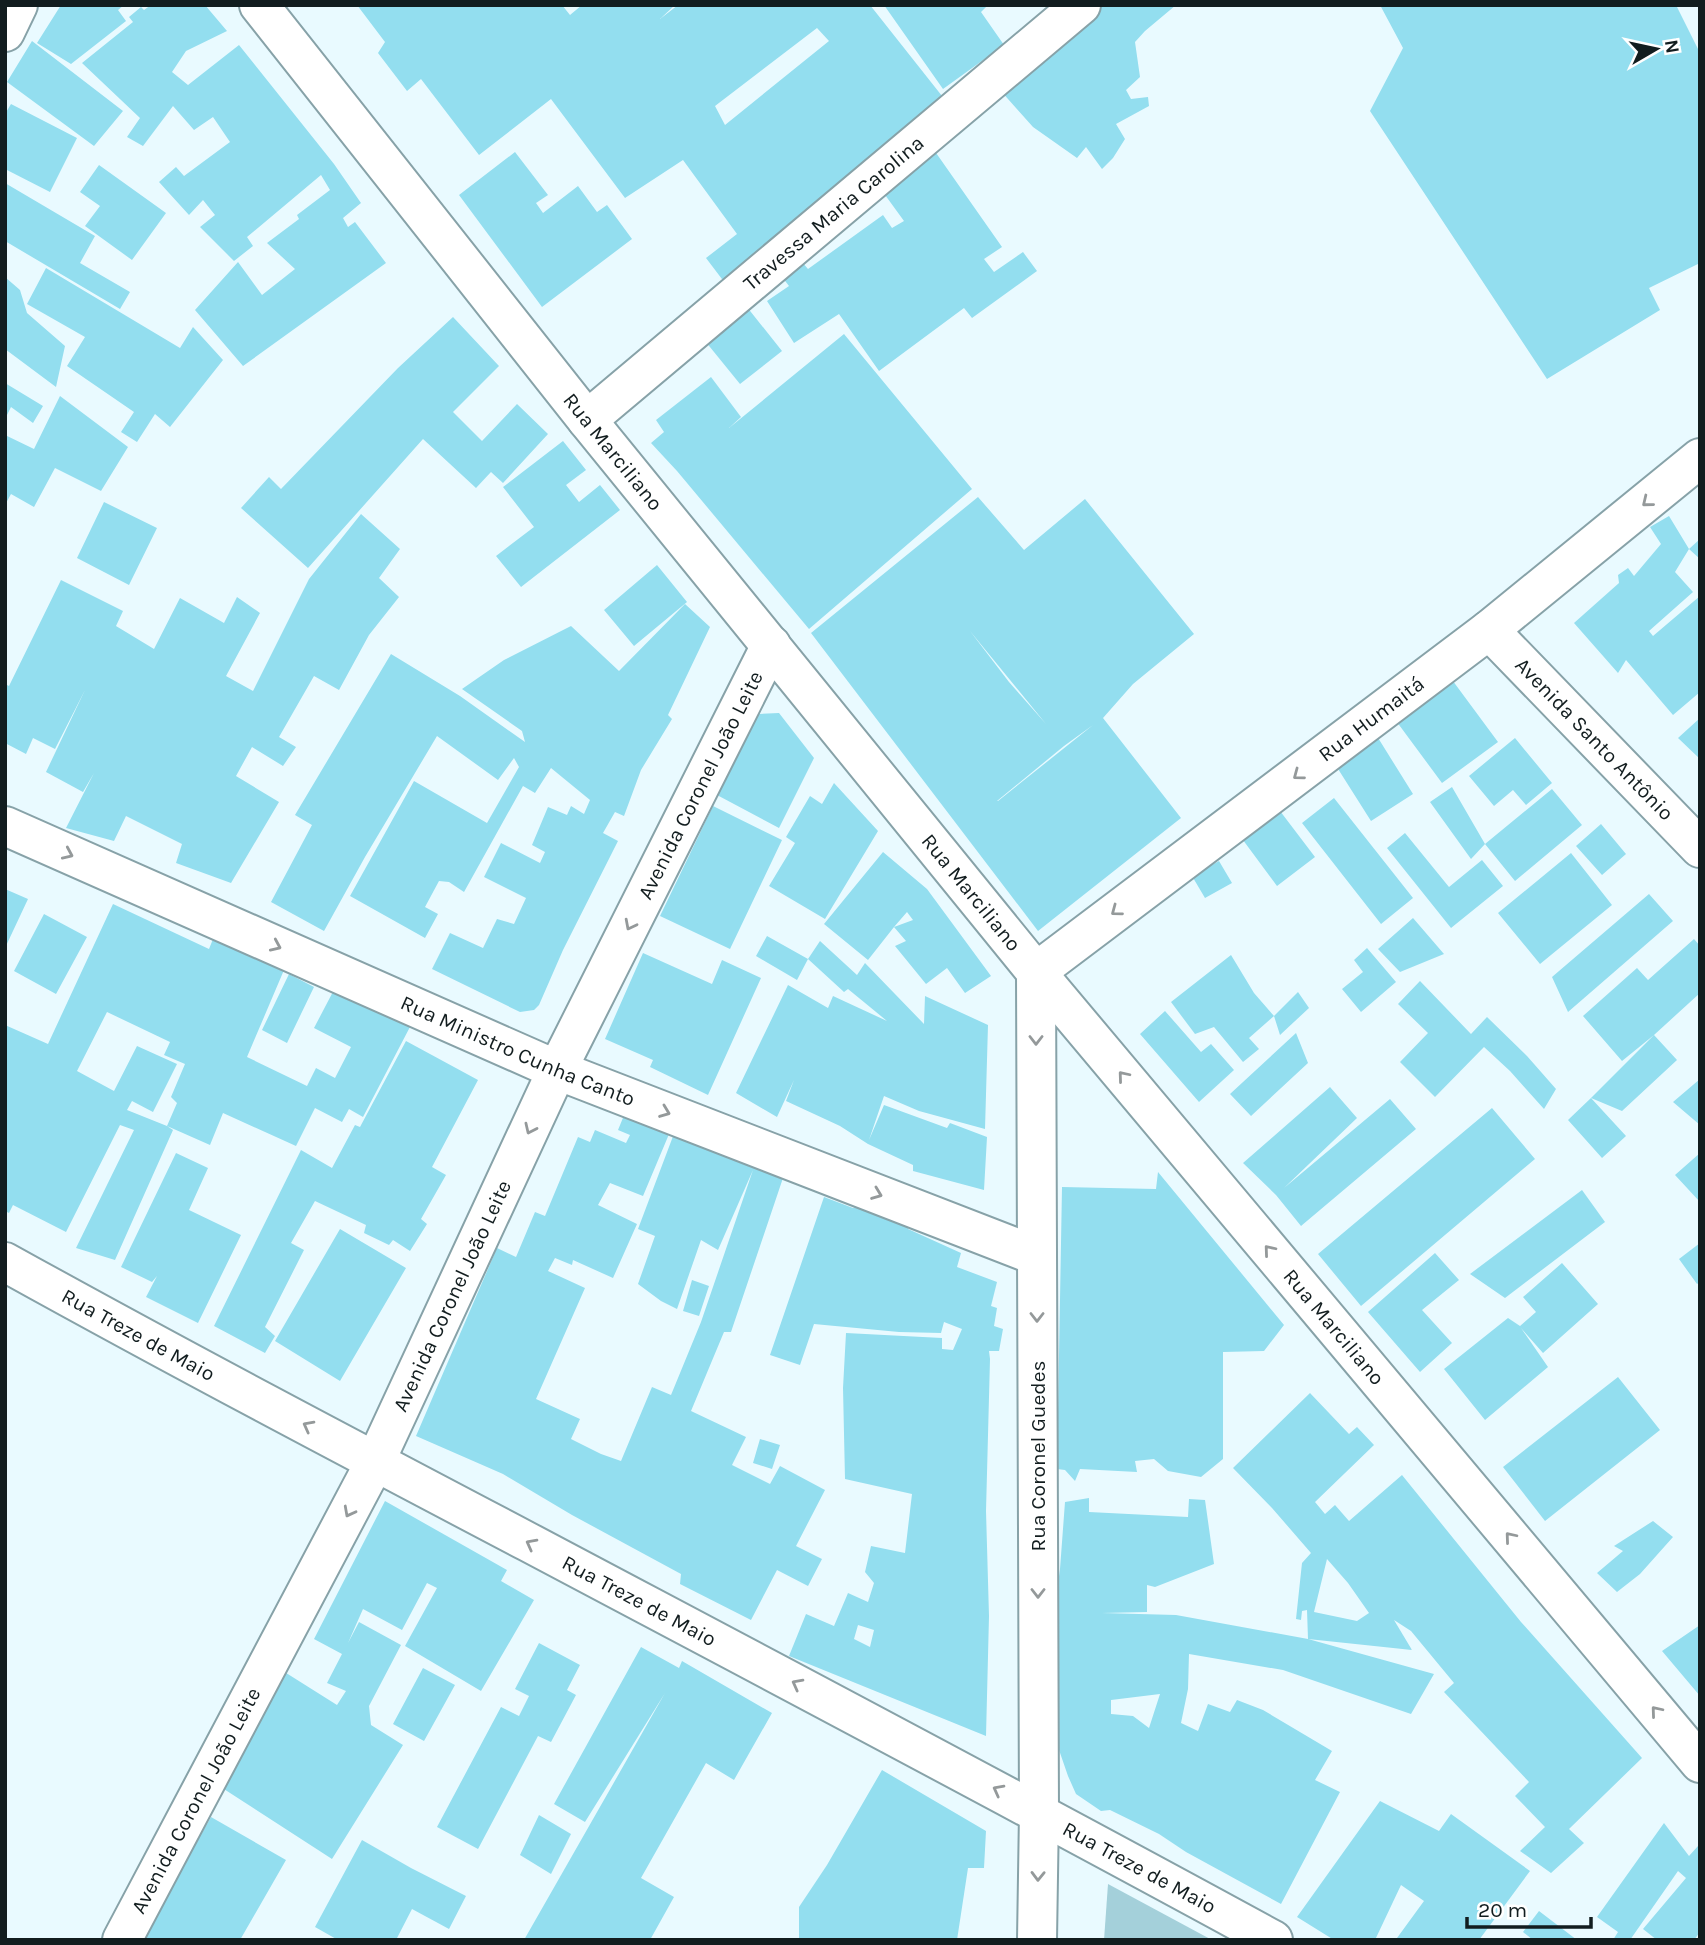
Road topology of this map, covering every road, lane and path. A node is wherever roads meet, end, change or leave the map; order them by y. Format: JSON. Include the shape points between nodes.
{"nodes":[{"id":1,"x":18,"y":5,"type":"edge"},
{"id":2,"x":259,"y":5,"type":"edge"},
{"id":3,"x":1081,"y":5,"type":"edge"},
{"id":4,"x":5,"y":32,"type":"edge"},
{"id":5,"x":587,"y":420,"type":"junction"},
{"id":6,"x":1700,"y":458,"type":"edge"},
{"id":7,"x":1489,"y":630,"type":"junction"},
{"id":8,"x":771,"y":645,"type":"junction"},
{"id":9,"x":5,"y":826,"type":"edge"},
{"id":10,"x":1700,"y":848,"type":"edge"},
{"id":11,"x":1036,"y":972,"type":"junction"},
{"id":12,"x":557,"y":1070,"type":"junction"},
{"id":13,"x":1037,"y":1256,"type":"junction"},
{"id":14,"x":5,"y":1262,"type":"edge"},
{"id":15,"x":375,"y":1462,"type":"junction"},
{"id":16,"x":1700,"y":1763,"type":"edge"},
{"id":17,"x":1039,"y":1812,"type":"junction"},
{"id":18,"x":122,"y":1940,"type":"edge"},
{"id":19,"x":1037,"y":1940,"type":"edge"},
{"id":20,"x":1273,"y":1940,"type":"edge"}],
"edges":[{"from":1,"to":4,"type":"street"},
{"from":2,"to":5,"type":"street","name":"Rua Marciliano"},
{"from":3,"to":5,"type":"street","name":"Travessa Maria Carolina"},
{"from":5,"to":8,"type":"street","name":"Rua Marciliano"},
{"from":6,"to":7,"type":"street","name":"Rua Humaitá","one_way":true},
{"from":7,"to":10,"type":"street","name":"Avenida Santo Antônio"},
{"from":7,"to":11,"type":"street","name":"Rua Humaitá","one_way":true},
{"from":8,"to":11,"type":"street","name":"Rua Marciliano"},
{"from":8,"to":12,"type":"street","name":"Avenida Coronel João Leite","one_way":true},
{"from":9,"to":12,"type":"street","name":"Rua Ministro Cunha Canto","one_way":true},
{"from":11,"to":13,"type":"street","name":"Rua Coronel Guedes","one_way":true},
{"from":16,"to":11,"type":"street","name":"Rua Marciliano","one_way":true},
{"from":12,"to":13,"type":"street","name":"Rua Ministro Cunha Canto","one_way":true},
{"from":12,"to":15,"type":"street","name":"Avenida Coronel João Leite","one_way":true},
{"from":13,"to":17,"type":"street","name":"Rua Coronel Guedes","one_way":true},
{"from":15,"to":14,"type":"street","name":"Rua Treze de Maio","one_way":true},
{"from":17,"to":15,"type":"street","name":"Rua Treze de Maio","one_way":true},
{"from":15,"to":18,"type":"street","name":"Avenida Coronel João Leite","one_way":true},
{"from":17,"to":19,"type":"street","name":"Rua Coronel Guedes","one_way":true},
{"from":17,"to":20,"type":"street","name":"Rua Treze de Maio"}]}
